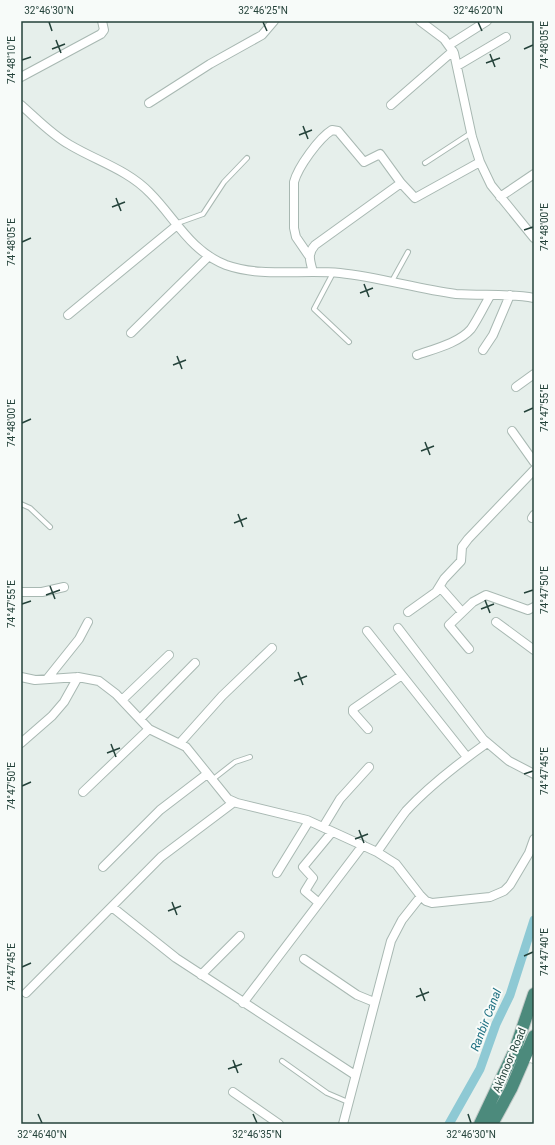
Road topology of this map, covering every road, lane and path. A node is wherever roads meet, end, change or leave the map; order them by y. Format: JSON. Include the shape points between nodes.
{"nodes":[{"id":1,"x":102,"y":21,"type":"edge"},
{"id":2,"x":274,"y":21,"type":"edge"},
{"id":3,"x":420,"y":21,"type":"edge"},
{"id":4,"x":486,"y":21,"type":"edge"},
{"id":5,"x":506,"y":37,"type":"dead end"},
{"id":6,"x":451,"y":48,"type":"junction"},
{"id":7,"x":457,"y":66,"type":"junction"},
{"id":8,"x":21,"y":77,"type":"edge"},
{"id":9,"x":149,"y":103,"type":"dead end"},
{"id":10,"x":21,"y":105,"type":"edge"},
{"id":11,"x":391,"y":105,"type":"dead end"},
{"id":12,"x":472,"y":133,"type":"junction"},
{"id":13,"x":247,"y":158,"type":"dead end"},
{"id":14,"x":480,"y":162,"type":"junction"},
{"id":15,"x":426,"y":163,"type":"dead end"},
{"id":16,"x":534,"y":174,"type":"edge"},
{"id":17,"x":401,"y":183,"type":"junction"},
{"id":18,"x":500,"y":197,"type":"junction"},
{"id":19,"x":175,"y":225,"type":"junction"},
{"id":20,"x":534,"y":238,"type":"edge"},
{"id":21,"x":408,"y":252,"type":"dead end"},
{"id":22,"x":209,"y":256,"type":"junction"},
{"id":23,"x":309,"y":256,"type":"junction"},
{"id":24,"x":313,"y":272,"type":"junction"},
{"id":25,"x":333,"y":273,"type":"junction"},
{"id":26,"x":392,"y":281,"type":"junction"},
{"id":27,"x":510,"y":295,"type":"junction"},
{"id":28,"x":490,"y":296,"type":"junction"},
{"id":29,"x":534,"y":298,"type":"edge"},
{"id":30,"x":68,"y":315,"type":"dead end"},
{"id":31,"x":131,"y":333,"type":"dead end"},
{"id":32,"x":349,"y":342,"type":"dead end"},
{"id":33,"x":483,"y":350,"type":"dead end"},
{"id":34,"x":417,"y":355,"type":"dead end"},
{"id":35,"x":534,"y":374,"type":"edge"},
{"id":36,"x":516,"y":387,"type":"dead end"},
{"id":37,"x":512,"y":431,"type":"dead end"},
{"id":38,"x":534,"y":462,"type":"edge"},
{"id":39,"x":534,"y":470,"type":"edge"},
{"id":40,"x":21,"y":504,"type":"edge"},
{"id":41,"x":50,"y":527,"type":"dead end"},
{"id":42,"x":64,"y":587,"type":"dead end"},
{"id":43,"x":440,"y":587,"type":"junction"},
{"id":44,"x":21,"y":592,"type":"edge"},
{"id":45,"x":534,"y":607,"type":"edge"},
{"id":46,"x":408,"y":612,"type":"dead end"},
{"id":47,"x":462,"y":612,"type":"junction"},
{"id":48,"x":88,"y":622,"type":"dead end"},
{"id":49,"x":496,"y":622,"type":"dead end"},
{"id":50,"x":398,"y":628,"type":"dead end"},
{"id":51,"x":367,"y":632,"type":"dead end"},
{"id":52,"x":272,"y":648,"type":"dead end"},
{"id":53,"x":469,"y":649,"type":"dead end"},
{"id":54,"x":534,"y":650,"type":"edge"},
{"id":55,"x":169,"y":655,"type":"dead end"},
{"id":56,"x":195,"y":664,"type":"dead end"},
{"id":57,"x":402,"y":675,"type":"junction"},
{"id":58,"x":21,"y":677,"type":"edge"},
{"id":59,"x":78,"y":677,"type":"junction"},
{"id":60,"x":47,"y":680,"type":"junction"},
{"id":61,"x":122,"y":700,"type":"junction"},
{"id":62,"x":140,"y":719,"type":"junction"},
{"id":63,"x":149,"y":729,"type":"junction"},
{"id":64,"x":368,"y":729,"type":"dead end"},
{"id":65,"x":21,"y":743,"type":"edge"},
{"id":66,"x":180,"y":743,"type":"junction"},
{"id":67,"x":487,"y":743,"type":"junction"},
{"id":68,"x":250,"y":757,"type":"dead end"},
{"id":69,"x":467,"y":757,"type":"junction"},
{"id":70,"x":369,"y":767,"type":"dead end"},
{"id":71,"x":534,"y":774,"type":"edge"},
{"id":72,"x":209,"y":777,"type":"junction"},
{"id":73,"x":83,"y":792,"type":"dead end"},
{"id":74,"x":234,"y":802,"type":"junction"},
{"id":75,"x":309,"y":821,"type":"junction"},
{"id":76,"x":323,"y":827,"type":"junction"},
{"id":77,"x":332,"y":832,"type":"junction"},
{"id":78,"x":534,"y":839,"type":"edge"},
{"id":79,"x":363,"y":845,"type":"junction"},
{"id":80,"x":377,"y":852,"type":"junction"},
{"id":81,"x":103,"y":867,"type":"dead end"},
{"id":82,"x":277,"y":872,"type":"dead end"},
{"id":83,"x":421,"y":896,"type":"junction"},
{"id":84,"x":319,"y":903,"type":"junction"},
{"id":85,"x":112,"y":907,"type":"junction"},
{"id":86,"x":240,"y":936,"type":"dead end"},
{"id":87,"x":304,"y":960,"type":"dead end"},
{"id":88,"x":201,"y":975,"type":"junction"},
{"id":89,"x":26,"y":993,"type":"dead end"},
{"id":90,"x":534,"y":994,"type":"edge"},
{"id":91,"x":374,"y":1002,"type":"junction"},
{"id":92,"x":243,"y":1003,"type":"junction"},
{"id":93,"x":534,"y":1036,"type":"edge"},
{"id":94,"x":530,"y":1058,"type":"edge"},
{"id":95,"x":282,"y":1061,"type":"dead end"},
{"id":96,"x":355,"y":1075,"type":"junction"},
{"id":97,"x":233,"y":1092,"type":"dead end"},
{"id":98,"x":348,"y":1102,"type":"junction"},
{"id":99,"x":279,"y":1124,"type":"edge"},
{"id":100,"x":343,"y":1124,"type":"edge"},
{"id":101,"x":480,"y":1124,"type":"edge"},
{"id":102,"x":492,"y":1124,"type":"edge"}],
"edges":[{"from":1,"to":8,"type":"street","via":[[104,30],[101,34]]},
{"from":2,"to":9,"type":"street","via":[[262,35]]},
{"from":3,"to":6,"type":"street","via":[[444,39]]},
{"from":4,"to":6,"type":"street"},
{"from":5,"to":7,"type":"street"},
{"from":6,"to":7,"type":"street"},
{"from":6,"to":11,"type":"street"},
{"from":7,"to":12,"type":"street"},
{"from":10,"to":19,"type":"street","via":[[56,137],[113,167],[144,187]]},
{"from":12,"to":14,"type":"street"},
{"from":12,"to":15,"type":"lane"},
{"from":13,"to":19,"type":"lane","via":[[224,182],[203,214]]},
{"from":14,"to":17,"type":"street","via":[[415,198]]},
{"from":14,"to":18,"type":"street"},
{"from":16,"to":18,"type":"street"},
{"from":17,"to":23,"type":"street","via":[[315,245]]},
{"from":17,"to":23,"type":"street","via":[[380,154],[364,162],[338,131],[334,129],[329,132],[307,158],[294,182],[294,228],[296,237]]},
{"from":18,"to":20,"type":"street"},
{"from":19,"to":22,"type":"street"},
{"from":19,"to":30,"type":"street"},
{"from":21,"to":26,"type":"lane"},
{"from":22,"to":24,"type":"street","via":[[240,269],[277,273]]},
{"from":22,"to":31,"type":"street"},
{"from":23,"to":24,"type":"street"},
{"from":24,"to":25,"type":"street"},
{"from":25,"to":26,"type":"street"},
{"from":25,"to":32,"type":"lane","via":[[314,309]]},
{"from":26,"to":28,"type":"street","via":[[455,294]]},
{"from":27,"to":28,"type":"street"},
{"from":27,"to":29,"type":"street"},
{"from":27,"to":33,"type":"street","via":[[493,335]]},
{"from":28,"to":34,"type":"street","via":[[466,333],[440,347]]},
{"from":35,"to":36,"type":"street"},
{"from":37,"to":38,"type":"street"},
{"from":39,"to":43,"type":"street","via":[[468,538],[462,549],[461,561]]},
{"from":40,"to":41,"type":"lane","via":[[30,508]]},
{"from":42,"to":44,"type":"street","via":[[42,592]]},
{"from":43,"to":46,"type":"street"},
{"from":43,"to":47,"type":"street"},
{"from":45,"to":47,"type":"street","via":[[528,610],[486,595],[479,597]]},
{"from":47,"to":53,"type":"street","via":[[449,626]]},
{"from":48,"to":60,"type":"street","via":[[79,639]]},
{"from":49,"to":54,"type":"street"},
{"from":50,"to":67,"type":"street"},
{"from":51,"to":57,"type":"street"},
{"from":52,"to":66,"type":"street","via":[[222,696]]},
{"from":55,"to":61,"type":"street"},
{"from":56,"to":62,"type":"street"},
{"from":57,"to":64,"type":"street","via":[[353,709]]},
{"from":57,"to":69,"type":"street"},
{"from":58,"to":60,"type":"street"},
{"from":59,"to":60,"type":"street"},
{"from":59,"to":61,"type":"street","via":[[98,681]]},
{"from":59,"to":65,"type":"street","via":[[64,702],[52,716]]},
{"from":61,"to":62,"type":"street"},
{"from":62,"to":63,"type":"street"},
{"from":63,"to":66,"type":"street"},
{"from":63,"to":73,"type":"street"},
{"from":66,"to":72,"type":"street"},
{"from":67,"to":69,"type":"street"},
{"from":67,"to":71,"type":"street","via":[[509,761]]},
{"from":68,"to":72,"type":"lane","via":[[235,762]]},
{"from":69,"to":80,"type":"street","via":[[421,796],[400,819]]},
{"from":70,"to":76,"type":"street","via":[[340,799]]},
{"from":72,"to":74,"type":"street","via":[[222,794]]},
{"from":72,"to":81,"type":"street","via":[[160,810]]},
{"from":74,"to":75,"type":"street"},
{"from":74,"to":85,"type":"street","via":[[162,857]]},
{"from":75,"to":76,"type":"street"},
{"from":75,"to":82,"type":"street"},
{"from":76,"to":77,"type":"street"},
{"from":77,"to":79,"type":"street"},
{"from":77,"to":84,"type":"street","via":[[303,867],[313,878],[305,891]]},
{"from":78,"to":83,"type":"street","via":[[514,879],[504,891],[490,897],[437,903],[426,901]]},
{"from":79,"to":80,"type":"street"},
{"from":79,"to":84,"type":"street"},
{"from":80,"to":83,"type":"street","via":[[396,864]]},
{"from":83,"to":91,"type":"street","via":[[395,930]]},
{"from":84,"to":92,"type":"street"},
{"from":85,"to":88,"type":"street"},
{"from":85,"to":89,"type":"street"},
{"from":86,"to":88,"type":"street"},
{"from":87,"to":91,"type":"street","via":[[356,995]]},
{"from":88,"to":92,"type":"street"},
{"from":90,"to":101,"type":"highway","name":"Akhnoor Road","via":[[515,1050]]},
{"from":91,"to":96,"type":"street"},
{"from":92,"to":96,"type":"street"},
{"from":93,"to":94,"type":"highway"},
{"from":94,"to":102,"type":"highway"},
{"from":95,"to":98,"type":"lane","via":[[327,1092]]},
{"from":96,"to":98,"type":"street"},
{"from":97,"to":99,"type":"street"},
{"from":98,"to":100,"type":"street"}]}
